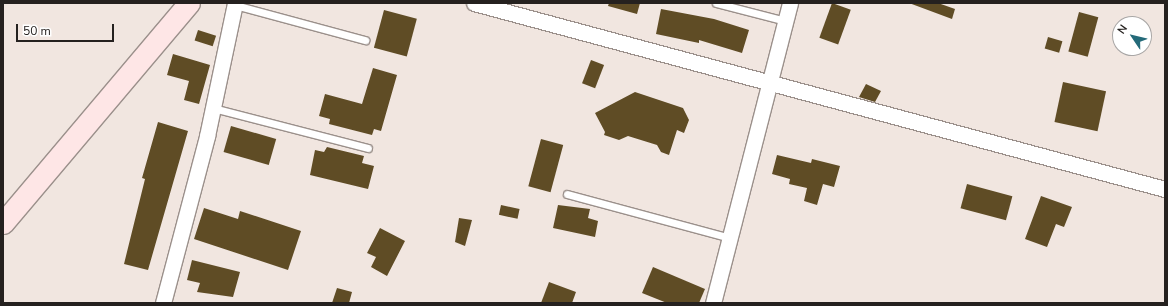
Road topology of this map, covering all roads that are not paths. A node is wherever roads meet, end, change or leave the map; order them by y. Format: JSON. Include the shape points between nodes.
{"nodes":[{"id":1,"x":189,"y":3,"type":"edge"},
{"id":2,"x":474,"y":3,"type":"edge"},
{"id":3,"x":716,"y":3,"type":"edge"},
{"id":4,"x":790,"y":3,"type":"edge"},
{"id":5,"x":235,"y":4,"type":"edge"},
{"id":6,"x":786,"y":22,"type":"junction"},
{"id":7,"x":365,"y":40,"type":"dead end"},
{"id":8,"x":771,"y":82,"type":"junction"},
{"id":9,"x":213,"y":108,"type":"junction"},
{"id":10,"x":368,"y":148,"type":"dead end"},
{"id":11,"x":1165,"y":189,"type":"edge"},
{"id":12,"x":567,"y":194,"type":"dead end"},
{"id":13,"x":3,"y":223,"type":"edge"},
{"id":14,"x":730,"y":238,"type":"junction"},
{"id":15,"x":163,"y":303,"type":"edge"},
{"id":16,"x":713,"y":303,"type":"edge"}],
"edges":[{"from":1,"to":13,"type":"street"},
{"from":2,"to":8,"type":"street"},
{"from":3,"to":6,"type":"lane"},
{"from":4,"to":6,"type":"street"},
{"from":5,"to":7,"type":"lane"},
{"from":5,"to":9,"type":"street"},
{"from":6,"to":8,"type":"street"},
{"from":8,"to":11,"type":"street","via":[[890,117]]},
{"from":8,"to":14,"type":"street"},
{"from":9,"to":10,"type":"lane"},
{"from":9,"to":15,"type":"street"},
{"from":12,"to":14,"type":"lane"},
{"from":14,"to":16,"type":"street"}]}
